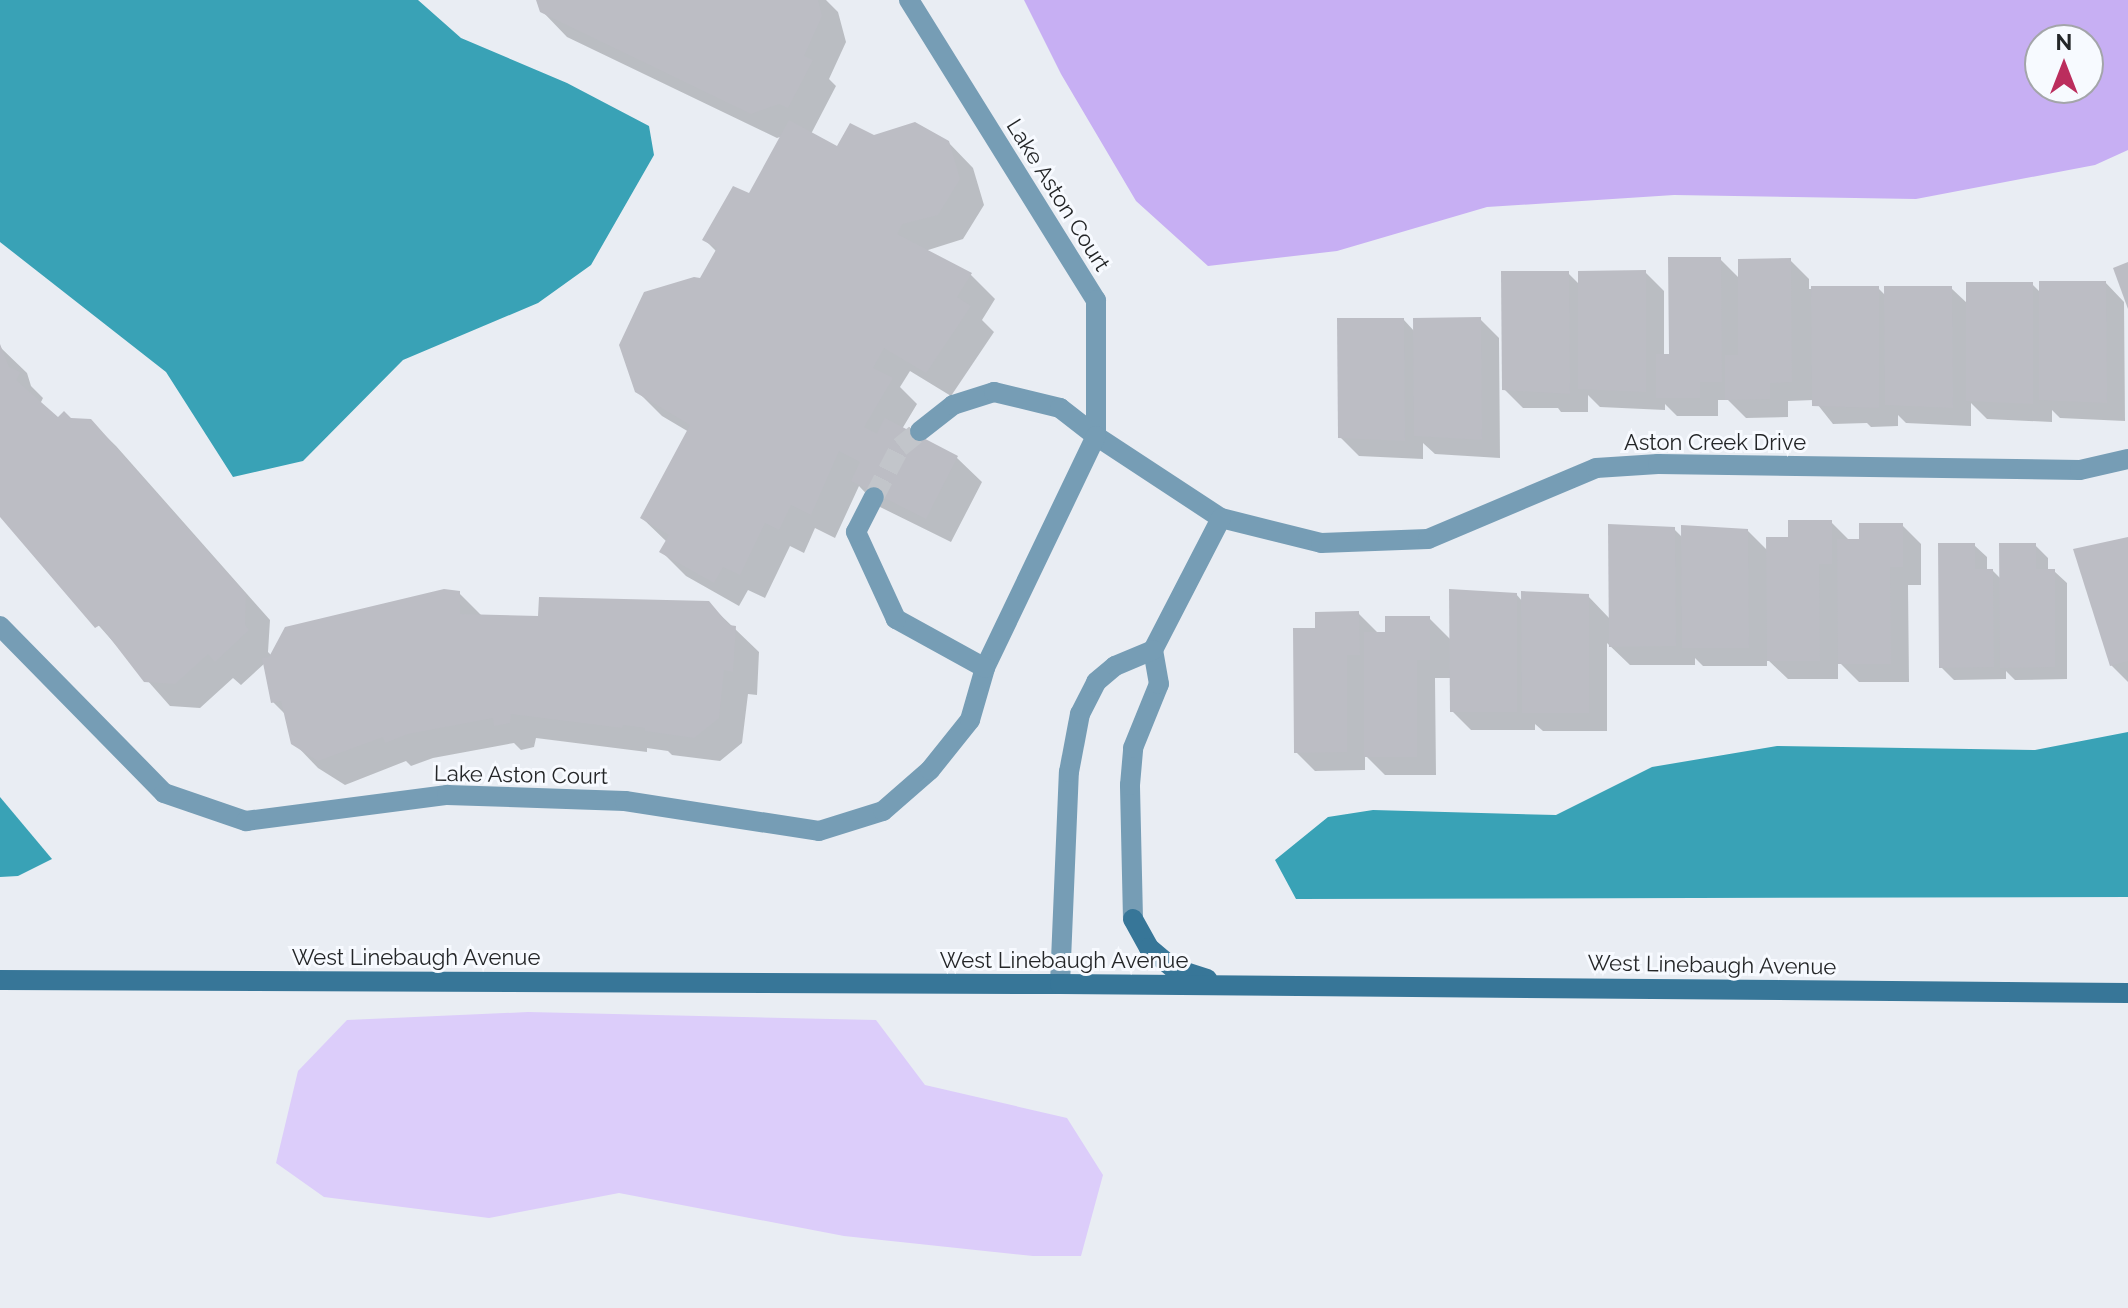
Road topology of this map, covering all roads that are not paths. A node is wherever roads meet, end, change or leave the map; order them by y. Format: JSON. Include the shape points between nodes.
{"nodes":[{"id":1,"x":909,"y":0,"type":"edge"},
{"id":2,"x":920,"y":431,"type":"tunnel mouth"},
{"id":3,"x":1096,"y":436,"type":"junction"},
{"id":4,"x":2128,"y":459,"type":"edge"},
{"id":5,"x":874,"y":497,"type":"tunnel mouth"},
{"id":6,"x":1221,"y":518,"type":"junction"},
{"id":7,"x":0,"y":626,"type":"edge"},
{"id":8,"x":1153,"y":650,"type":"junction"},
{"id":9,"x":985,"y":668,"type":"junction"},
{"id":10,"x":1133,"y":919,"type":"joint"},
{"id":11,"x":0,"y":980,"type":"edge"},
{"id":12,"x":1060,"y":984,"type":"junction"},
{"id":13,"x":1226,"y":985,"type":"junction"},
{"id":14,"x":2128,"y":993,"type":"edge"}],
"edges":[{"from":1,"to":3,"type":"street","name":"Lake Aston Court","via":[[1096,300]]},
{"from":2,"to":3,"type":"street","via":[[953,405],[994,392],[1060,408]]},
{"from":3,"to":6,"type":"street"},
{"from":3,"to":9,"type":"street","name":"Lake Aston Court"},
{"from":4,"to":6,"type":"street","name":"Aston Creek Drive","via":[[2080,470],[1658,464],[1596,468],[1428,539],[1321,543]]},
{"from":5,"to":9,"type":"street","via":[[856,532],[896,619]]},
{"from":6,"to":8,"type":"street"},
{"from":7,"to":9,"type":"street","name":"Lake Aston Court","via":[[164,793],[246,821],[447,795],[625,801],[819,831],[883,811],[930,770],[970,720]]},
{"from":8,"to":10,"type":"street","via":[[1159,684],[1133,748],[1130,785]]},
{"from":8,"to":12,"type":"street","via":[[1115,666],[1096,682],[1080,714],[1069,772]]},
{"from":10,"to":13,"type":"main road","via":[[1149,948],[1173,968]]},
{"from":11,"to":12,"type":"main road","name":"West Linebaugh Avenue"},
{"from":12,"to":13,"type":"main road","name":"West Linebaugh Avenue"},
{"from":13,"to":14,"type":"main road","name":"West Linebaugh Avenue"}]}
